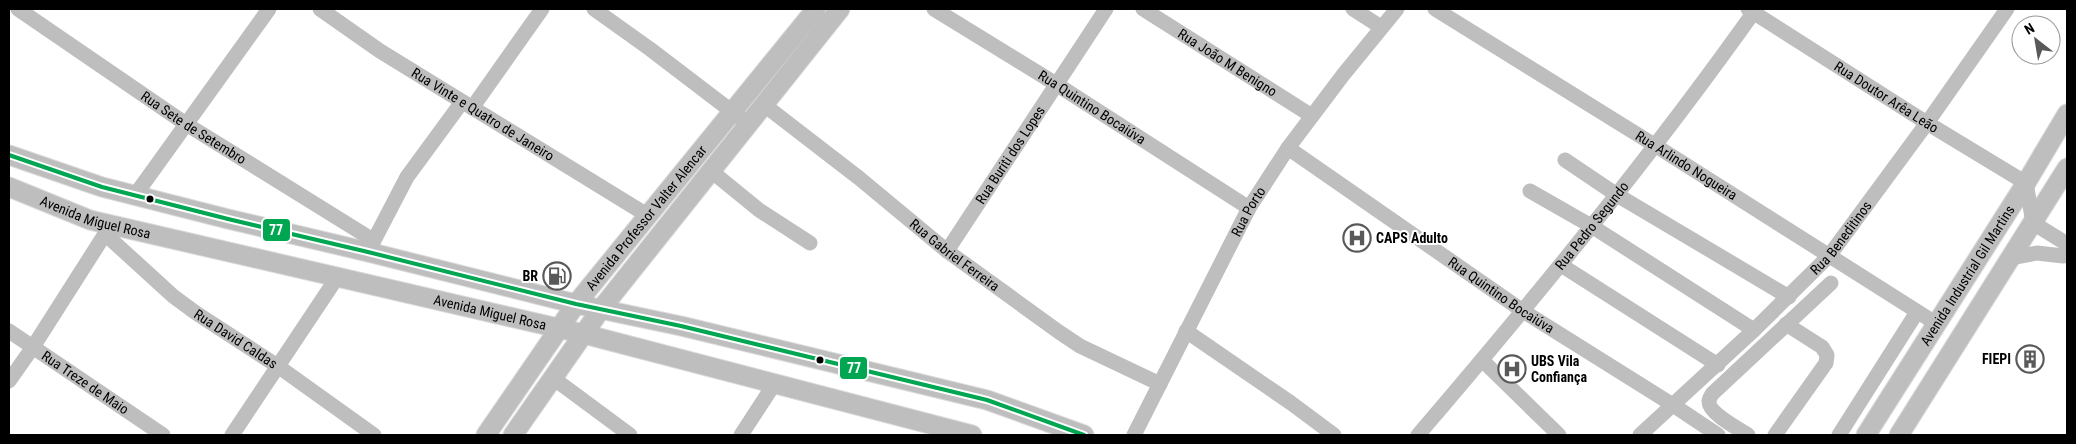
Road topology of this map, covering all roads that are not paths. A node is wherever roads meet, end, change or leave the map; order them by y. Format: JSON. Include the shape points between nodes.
{"nodes":[{"id":1,"x":18,"y":9,"type":"edge"},
{"id":2,"x":269,"y":9,"type":"edge"},
{"id":3,"x":320,"y":9,"type":"edge"},
{"id":4,"x":542,"y":9,"type":"edge"},
{"id":5,"x":594,"y":9,"type":"edge"},
{"id":6,"x":816,"y":9,"type":"edge"},
{"id":7,"x":840,"y":9,"type":"edge"},
{"id":8,"x":934,"y":9,"type":"edge"},
{"id":9,"x":1106,"y":9,"type":"edge"},
{"id":10,"x":1144,"y":9,"type":"edge"},
{"id":11,"x":1353,"y":9,"type":"edge"},
{"id":12,"x":1397,"y":9,"type":"edge"},
{"id":13,"x":1435,"y":9,"type":"edge"},
{"id":14,"x":2007,"y":9,"type":"edge"},
{"id":15,"x":1752,"y":10,"type":"edge"},
{"id":16,"x":1381,"y":27,"type":"junction"},
{"id":17,"x":1056,"y":84,"type":"junction"},
{"id":18,"x":763,"y":104,"type":"junction"},
{"id":19,"x":467,"y":105,"type":"junction"},
{"id":20,"x":2067,"y":114,"type":"edge"},
{"id":21,"x":1312,"y":116,"type":"junction"},
{"id":22,"x":740,"y":118,"type":"junction"},
{"id":23,"x":1927,"y":123,"type":"junction"},
{"id":24,"x":186,"y":124,"type":"junction"},
{"id":25,"x":1656,"y":146,"type":"junction"},
{"id":26,"x":1288,"y":148,"type":"junction"},
{"id":27,"x":9,"y":155,"type":"edge"},
{"id":28,"x":1565,"y":160,"type":"dead end"},
{"id":29,"x":2067,"y":168,"type":"edge"},
{"id":30,"x":710,"y":170,"type":"junction"},
{"id":31,"x":2026,"y":183,"type":"junction"},
{"id":32,"x":9,"y":187,"type":"edge"},
{"id":33,"x":1530,"y":191,"type":"dead end"},
{"id":34,"x":136,"y":194,"type":"junction"},
{"id":35,"x":1617,"y":195,"type":"junction"},
{"id":36,"x":1249,"y":208,"type":"junction"},
{"id":37,"x":647,"y":215,"type":"junction"},
{"id":38,"x":2033,"y":223,"type":"junction"},
{"id":39,"x":1592,"y":227,"type":"junction"},
{"id":40,"x":107,"y":229,"type":"junction"},
{"id":41,"x":810,"y":243,"type":"dead end"},
{"id":42,"x":371,"y":246,"type":"junction"},
{"id":43,"x":2065,"y":250,"type":"edge"},
{"id":44,"x":947,"y":251,"type":"junction"},
{"id":45,"x":1830,"y":256,"type":"junction"},
{"id":46,"x":2010,"y":258,"type":"junction"},
{"id":47,"x":1561,"y":265,"type":"junction"},
{"id":48,"x":338,"y":276,"type":"junction"},
{"id":49,"x":1831,"y":283,"type":"dead end"},
{"id":50,"x":1789,"y":297,"type":"junction"},
{"id":51,"x":576,"y":304,"type":"junction"},
{"id":52,"x":601,"y":310,"type":"junction"},
{"id":53,"x":1523,"y":311,"type":"junction"},
{"id":54,"x":1917,"y":312,"type":"junction"},
{"id":55,"x":1786,"y":324,"type":"junction"},
{"id":56,"x":1937,"y":324,"type":"junction"},
{"id":57,"x":559,"y":329,"type":"junction"},
{"id":58,"x":1754,"y":330,"type":"junction"},
{"id":59,"x":9,"y":331,"type":"edge"},
{"id":60,"x":1186,"y":331,"type":"junction"},
{"id":61,"x":584,"y":334,"type":"junction"},
{"id":62,"x":33,"y":347,"type":"junction"},
{"id":63,"x":1482,"y":360,"type":"junction"},
{"id":64,"x":1718,"y":365,"type":"junction"},
{"id":65,"x":279,"y":367,"type":"junction"},
{"id":66,"x":552,"y":378,"type":"junction"},
{"id":67,"x":9,"y":381,"type":"edge"},
{"id":68,"x":775,"y":383,"type":"junction"},
{"id":69,"x":1160,"y":384,"type":"junction"},
{"id":70,"x":1673,"y":405,"type":"junction"},
{"id":71,"x":163,"y":435,"type":"edge"},
{"id":72,"x":232,"y":435,"type":"edge"},
{"id":73,"x":374,"y":435,"type":"edge"},
{"id":74,"x":486,"y":435,"type":"edge"},
{"id":75,"x":513,"y":435,"type":"edge"},
{"id":76,"x":630,"y":435,"type":"edge"},
{"id":77,"x":741,"y":435,"type":"edge"},
{"id":78,"x":972,"y":435,"type":"edge"},
{"id":79,"x":1084,"y":435,"type":"edge"},
{"id":80,"x":1134,"y":435,"type":"edge"},
{"id":81,"x":1334,"y":435,"type":"edge"},
{"id":82,"x":1418,"y":435,"type":"edge"},
{"id":83,"x":1559,"y":435,"type":"edge"},
{"id":84,"x":1640,"y":435,"type":"edge"},
{"id":85,"x":1718,"y":435,"type":"edge"},
{"id":86,"x":1748,"y":435,"type":"edge"},
{"id":87,"x":1775,"y":435,"type":"edge"},
{"id":88,"x":1839,"y":435,"type":"edge"},
{"id":89,"x":1866,"y":435,"type":"edge"},
{"id":90,"x":1899,"y":435,"type":"edge"}],
"edges":[{"from":1,"to":24,"type":"street","name":"Rua Sete de Setembro"},
{"from":2,"to":24,"type":"street"},
{"from":3,"to":19,"type":"street","name":"Rua Vinte e Quatro de Janeiro"},
{"from":4,"to":19,"type":"street"},
{"from":5,"to":22,"type":"street"},
{"from":6,"to":22,"type":"main road","name":"Avenida Professor Valter Alencar"},
{"from":7,"to":18,"type":"main road","name":"Avenida Professor Valter Alencar"},
{"from":8,"to":17,"type":"street","name":"Rua Quintino Bocaiúva"},
{"from":9,"to":17,"type":"street","name":"Rua Buriti dos Lopes"},
{"from":10,"to":21,"type":"street","name":"Rua João M Benigno"},
{"from":11,"to":16,"type":"street"},
{"from":12,"to":16,"type":"street","name":"Rua Porto"},
{"from":13,"to":25,"type":"street","name":"Rua Arlindo Nogueira"},
{"from":14,"to":23,"type":"street","name":"Rua Beneditinos"},
{"from":15,"to":23,"type":"street","name":"Rua Doutor Arêa Leão"},
{"from":15,"to":25,"type":"street","name":"Rua Pedro Segundo"},
{"from":16,"to":21,"type":"street","name":"Rua Porto"},
{"from":17,"to":36,"type":"street","name":"Rua Quintino Bocaiúva"},
{"from":17,"to":44,"type":"street","name":"Rua Buriti dos Lopes"},
{"from":18,"to":22,"type":"main road","name":"Avenida Professor Valter Alencar"},
{"from":18,"to":44,"type":"street","name":"Rua Gabriel Ferreira"},
{"from":19,"to":37,"type":"street","name":"Rua Vinte e Quatro de Janeiro"},
{"from":19,"to":42,"type":"street","via":[[407,176]]},
{"from":20,"to":31,"type":"main road","name":"Avenida Industrial Gil Martins"},
{"from":21,"to":26,"type":"street","name":"Rua Porto"},
{"from":22,"to":30,"type":"main road","name":"Avenida Professor Valter Alencar"},
{"from":22,"to":37,"type":"main road","name":"Avenida Professor Valter Alencar"},
{"from":23,"to":31,"type":"street","name":"Rua Doutor Arêa Leão"},
{"from":23,"to":45,"type":"street","name":"Rua Beneditinos"},
{"from":24,"to":34,"type":"street"},
{"from":24,"to":42,"type":"street","name":"Rua Sete de Setembro"},
{"from":25,"to":35,"type":"street","name":"Rua Pedro Segundo"},
{"from":25,"to":45,"type":"street","name":"Rua Arlindo Nogueira"},
{"from":26,"to":36,"type":"street","name":"Rua Porto"},
{"from":26,"to":53,"type":"street","name":"Rua Quintino Bocaiúva"},
{"from":27,"to":34,"type":"main road","name":"Avenida Miguel Rosa","via":[[94,184]]},
{"from":28,"to":35,"type":"street"},
{"from":29,"to":38,"type":"main road","name":"Avenida Industrial Gil Martins"},
{"from":30,"to":41,"type":"street","via":[[759,210]]},
{"from":30,"to":52,"type":"main road","name":"Avenida Professor Valter Alencar"},
{"from":31,"to":38,"type":"street"},
{"from":31,"to":56,"type":"main road","name":"Avenida Industrial Gil Martins"},
{"from":32,"to":40,"type":"main road","name":"Avenida Miguel Rosa"},
{"from":33,"to":39,"type":"street"},
{"from":34,"to":42,"type":"main road","name":"Avenida Miguel Rosa","via":[[228,220]]},
{"from":35,"to":39,"type":"street","name":"Rua Pedro Segundo"},
{"from":35,"to":50,"type":"street"},
{"from":36,"to":60,"type":"street","name":"Rua Porto"},
{"from":37,"to":51,"type":"main road","name":"Avenida Professor Valter Alencar"},
{"from":38,"to":43,"type":"street"},
{"from":38,"to":46,"type":"main road","name":"Avenida Industrial Gil Martins"},
{"from":39,"to":47,"type":"street","name":"Rua Pedro Segundo"},
{"from":39,"to":58,"type":"street"},
{"from":40,"to":48,"type":"main road","name":"Avenida Miguel Rosa"},
{"from":40,"to":62,"type":"street"},
{"from":40,"to":65,"type":"street","name":"Rua David Caldas","via":[[188,308]]},
{"from":42,"to":51,"type":"main road","name":"Avenida Miguel Rosa"},
{"from":43,"to":46,"type":"street"},
{"from":44,"to":69,"type":"street","name":"Rua Gabriel Ferreira","via":[[1080,346]]},
{"from":45,"to":50,"type":"street","name":"Rua Beneditinos"},
{"from":45,"to":54,"type":"street","name":"Rua Arlindo Nogueira"},
{"from":46,"to":90,"type":"main road","name":"Avenida Industrial Gil Martins"},
{"from":47,"to":53,"type":"street","name":"Rua Pedro Segundo"},
{"from":47,"to":64,"type":"street"},
{"from":48,"to":57,"type":"main road","name":"Avenida Miguel Rosa"},
{"from":48,"to":65,"type":"street"},
{"from":49,"to":55,"type":"street"},
{"from":50,"to":58,"type":"street","name":"Rua Beneditinos"},
{"from":51,"to":52,"type":"main road","name":"Avenida Miguel Rosa"},
{"from":51,"to":57,"type":"main road","name":"Avenida Professor Valter Alencar"},
{"from":52,"to":61,"type":"main road","name":"Avenida Professor Valter Alencar"},
{"from":52,"to":79,"type":"main road","name":"Avenida Miguel Rosa","via":[[681,326],[987,400]]},
{"from":53,"to":63,"type":"street","name":"Rua Pedro Segundo"},
{"from":53,"to":70,"type":"street","name":"Rua Quintino Bocaiúva"},
{"from":54,"to":56,"type":"street","name":"Rua Arlindo Nogueira"},
{"from":54,"to":88,"type":"street"},
{"from":55,"to":86,"type":"street","via":[[1712,394],[1709,402],[1715,414]]},
{"from":55,"to":87,"type":"street","via":[[1822,347],[1827,354],[1826,363]]},
{"from":56,"to":89,"type":"main road","name":"Avenida Industrial Gil Martins"},
{"from":57,"to":61,"type":"main road","name":"Avenida Miguel Rosa"},
{"from":57,"to":74,"type":"main road","name":"Avenida Professor Valter Alencar"},
{"from":58,"to":64,"type":"street","name":"Rua Beneditinos"},
{"from":59,"to":62,"type":"street","name":"Rua Treze de Maio"},
{"from":60,"to":69,"type":"street","name":"Rua Porto"},
{"from":60,"to":81,"type":"street"},
{"from":61,"to":66,"type":"main road","name":"Avenida Professor Valter Alencar"},
{"from":61,"to":68,"type":"main road","name":"Avenida Miguel Rosa"},
{"from":62,"to":67,"type":"street"},
{"from":62,"to":71,"type":"street","name":"Rua Treze de Maio"},
{"from":63,"to":82,"type":"street","name":"Rua Pedro Segundo"},
{"from":63,"to":83,"type":"street"},
{"from":64,"to":70,"type":"street","name":"Rua Beneditinos"},
{"from":65,"to":72,"type":"street"},
{"from":65,"to":73,"type":"street","name":"Rua David Caldas"},
{"from":66,"to":75,"type":"main road","name":"Avenida Professor Valter Alencar"},
{"from":66,"to":76,"type":"street"},
{"from":68,"to":77,"type":"street"},
{"from":68,"to":78,"type":"main road","name":"Avenida Miguel Rosa"},
{"from":69,"to":80,"type":"street","name":"Rua Porto"},
{"from":70,"to":84,"type":"street","name":"Rua Beneditinos"},
{"from":70,"to":85,"type":"street","name":"Rua Quintino Bocaiúva"}]}
